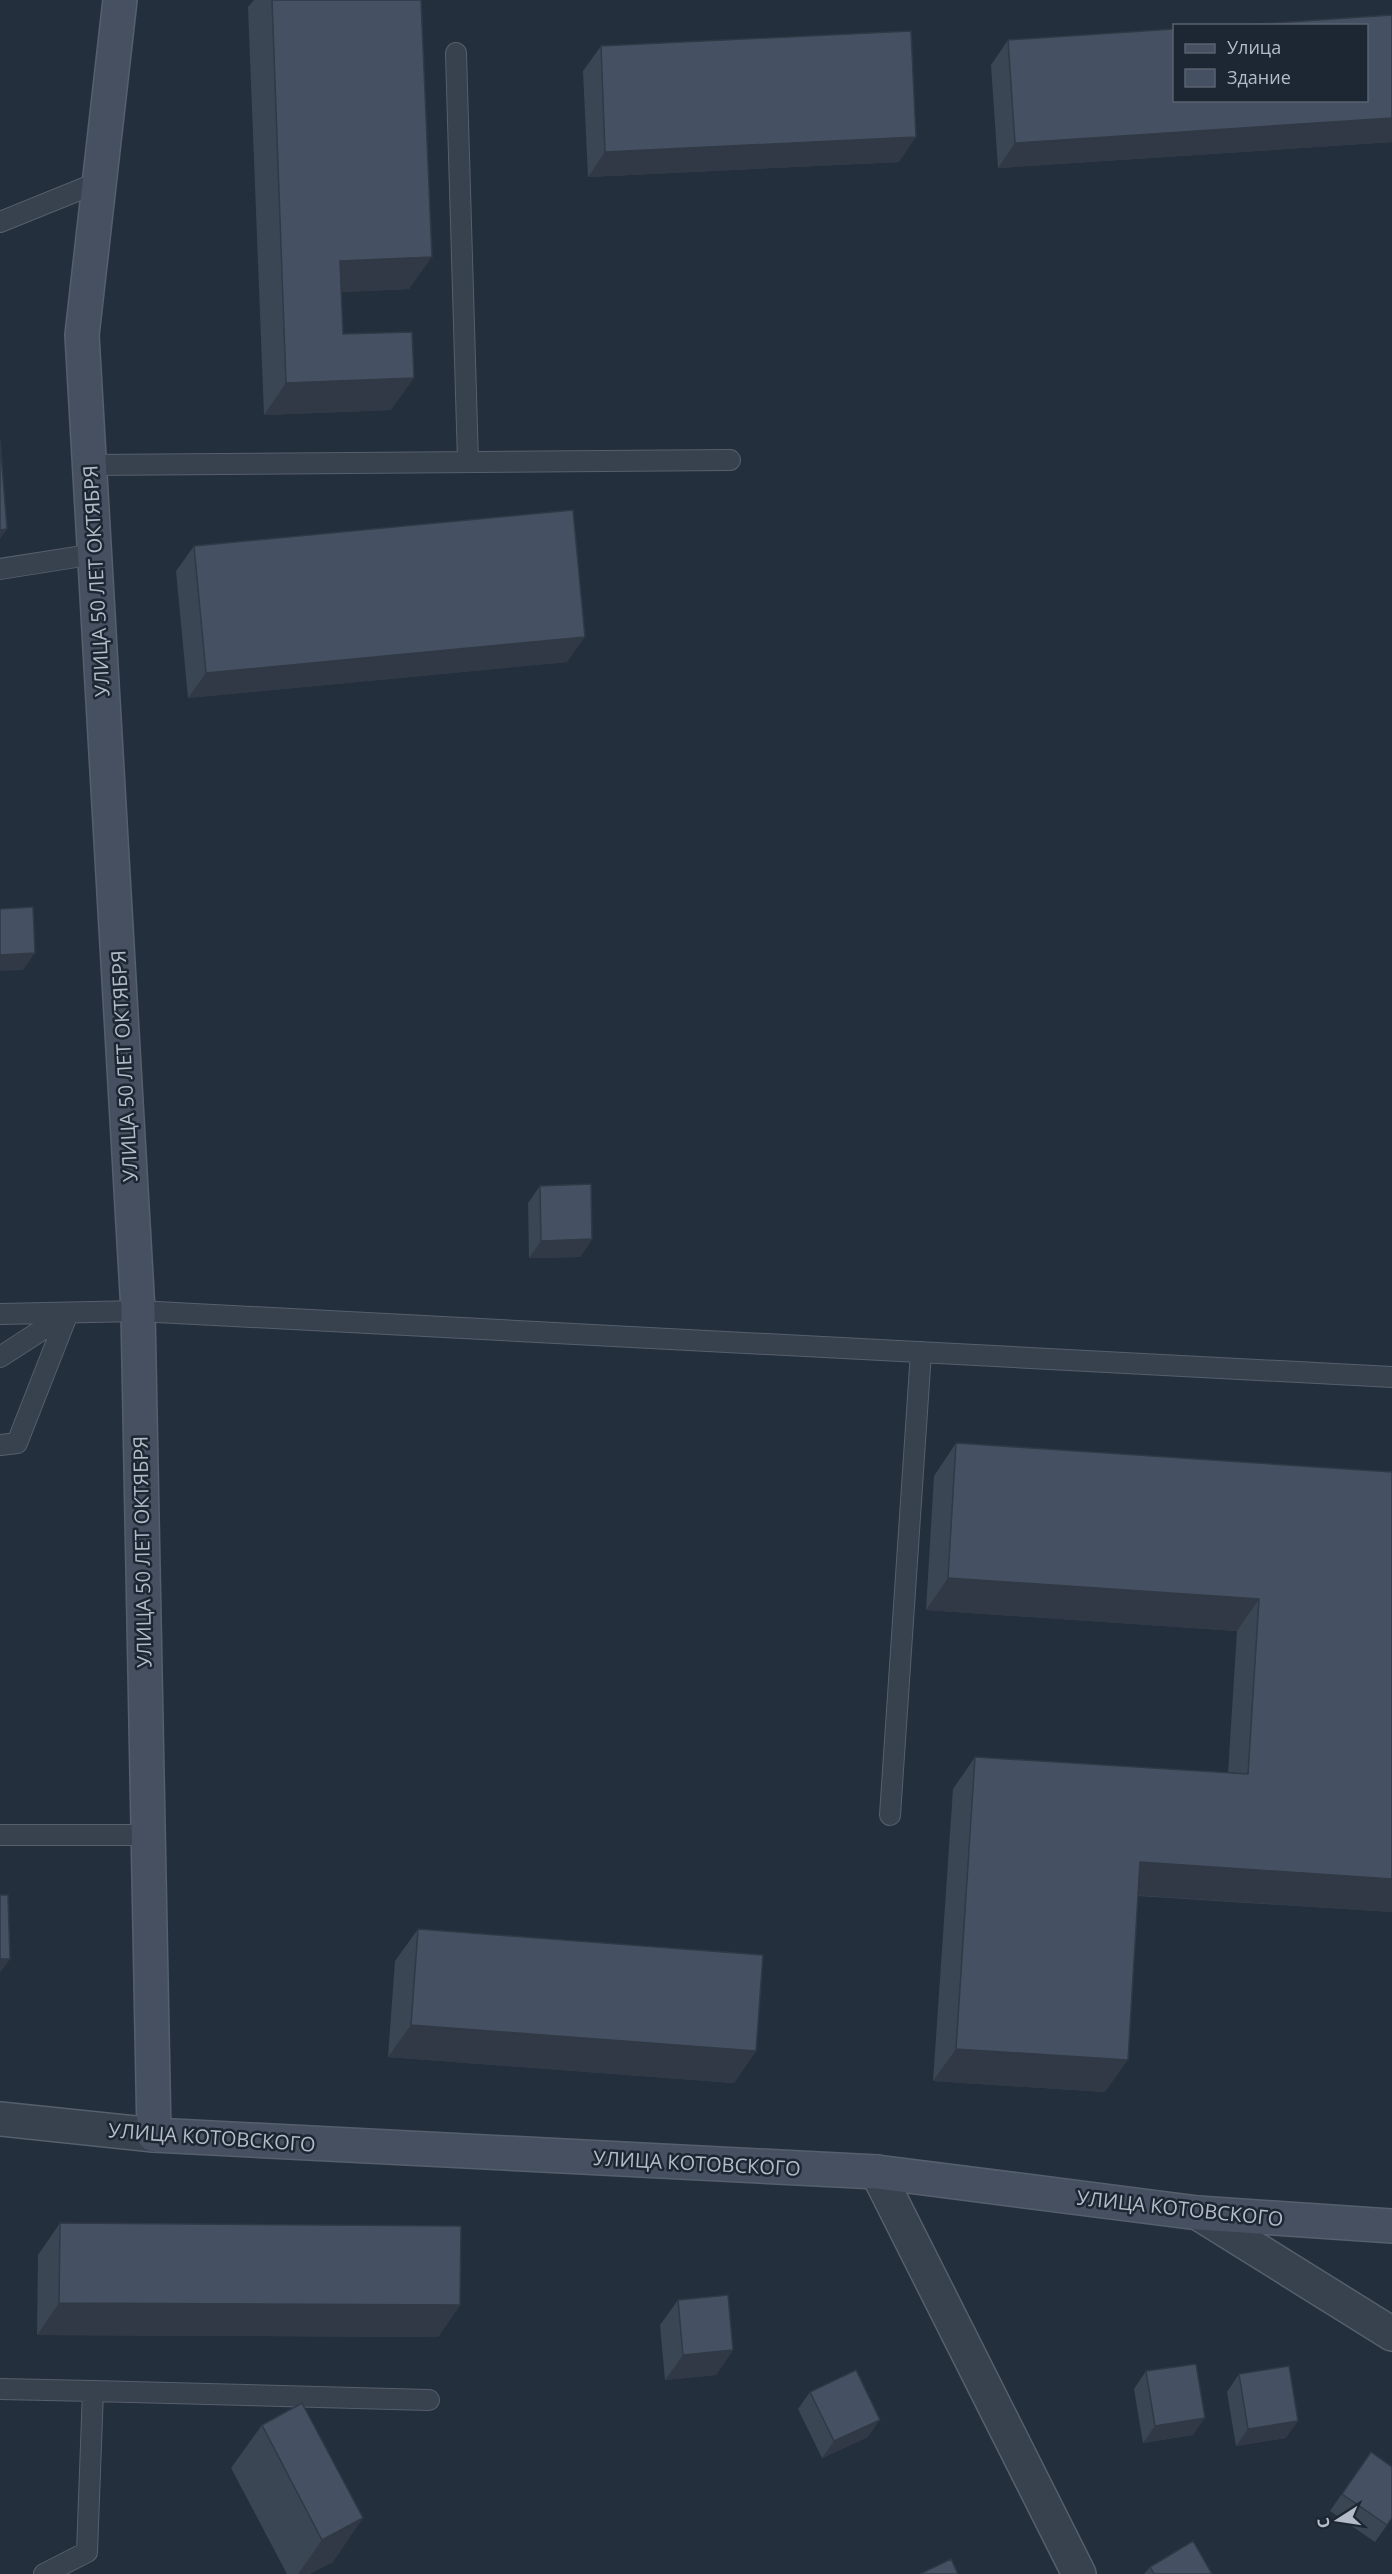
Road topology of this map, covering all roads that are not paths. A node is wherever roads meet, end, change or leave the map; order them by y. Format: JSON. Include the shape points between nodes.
{"nodes":[{"id":1,"x":120,"y":0,"type":"edge"},
{"id":2,"x":456,"y":52,"type":"dead end"},
{"id":3,"x":99,"y":182,"type":"junction"},
{"id":4,"x":0,"y":222,"type":"edge"},
{"id":5,"x":730,"y":460,"type":"dead end"},
{"id":6,"x":468,"y":462,"type":"junction"},
{"id":7,"x":90,"y":465,"type":"junction"},
{"id":8,"x":95,"y":554,"type":"junction"},
{"id":9,"x":0,"y":568,"type":"edge"},
{"id":10,"x":138,"y":1311,"type":"junction"},
{"id":11,"x":69,"y":1313,"type":"junction"},
{"id":12,"x":0,"y":1314,"type":"edge"},
{"id":13,"x":921,"y":1352,"type":"junction"},
{"id":14,"x":0,"y":1357,"type":"edge"},
{"id":15,"x":1392,"y":1377,"type":"edge"},
{"id":16,"x":0,"y":1445,"type":"edge"},
{"id":17,"x":890,"y":1815,"type":"dead end"},
{"id":18,"x":0,"y":1835,"type":"edge"},
{"id":19,"x":147,"y":1835,"type":"junction"},
{"id":20,"x":0,"y":2119,"type":"edge"},
{"id":21,"x":154,"y":2135,"type":"junction"},
{"id":22,"x":877,"y":2172,"type":"junction"},
{"id":23,"x":1198,"y":2212,"type":"junction"},
{"id":24,"x":1392,"y":2226,"type":"edge"},
{"id":25,"x":1392,"y":2334,"type":"edge"},
{"id":26,"x":0,"y":2389,"type":"edge"},
{"id":27,"x":93,"y":2391,"type":"junction"},
{"id":28,"x":429,"y":2400,"type":"dead end"},
{"id":29,"x":44,"y":2574,"type":"edge"},
{"id":30,"x":1079,"y":2574,"type":"edge"}],
"edges":[{"from":1,"to":3,"type":"main road","name":"УЛИЦА 50 ЛЕТ ОКТЯБРЯ"},
{"from":2,"to":6,"type":"lane"},
{"from":3,"to":4,"type":"lane"},
{"from":3,"to":7,"type":"main road","name":"УЛИЦА 50 ЛЕТ ОКТЯБРЯ","via":[[82,335]]},
{"from":5,"to":6,"type":"lane"},
{"from":6,"to":7,"type":"lane"},
{"from":7,"to":8,"type":"main road","name":"УЛИЦА 50 ЛЕТ ОКТЯБРЯ"},
{"from":8,"to":9,"type":"lane"},
{"from":8,"to":10,"type":"main road","name":"УЛИЦА 50 ЛЕТ ОКТЯБРЯ"},
{"from":10,"to":11,"type":"lane"},
{"from":10,"to":13,"type":"lane"},
{"from":10,"to":19,"type":"main road","name":"УЛИЦА 50 ЛЕТ ОКТЯБРЯ"},
{"from":11,"to":12,"type":"lane"},
{"from":11,"to":14,"type":"lane"},
{"from":11,"to":16,"type":"lane","via":[[17,1443]]},
{"from":13,"to":15,"type":"lane"},
{"from":13,"to":17,"type":"lane"},
{"from":18,"to":19,"type":"lane"},
{"from":19,"to":21,"type":"main road","name":"УЛИЦА 50 ЛЕТ ОКТЯБРЯ"},
{"from":20,"to":21,"type":"street","name":"УЛИЦА КОТОВСКОГО"},
{"from":21,"to":22,"type":"main road","name":"УЛИЦА КОТОВСКОГО"},
{"from":22,"to":23,"type":"main road","name":"УЛИЦА КОТОВСКОГО"},
{"from":22,"to":30,"type":"street"},
{"from":23,"to":24,"type":"main road","name":"УЛИЦА КОТОВСКОГО"},
{"from":23,"to":25,"type":"street"},
{"from":26,"to":27,"type":"lane"},
{"from":27,"to":28,"type":"lane"},
{"from":27,"to":29,"type":"lane","via":[[87,2552]]}]}
